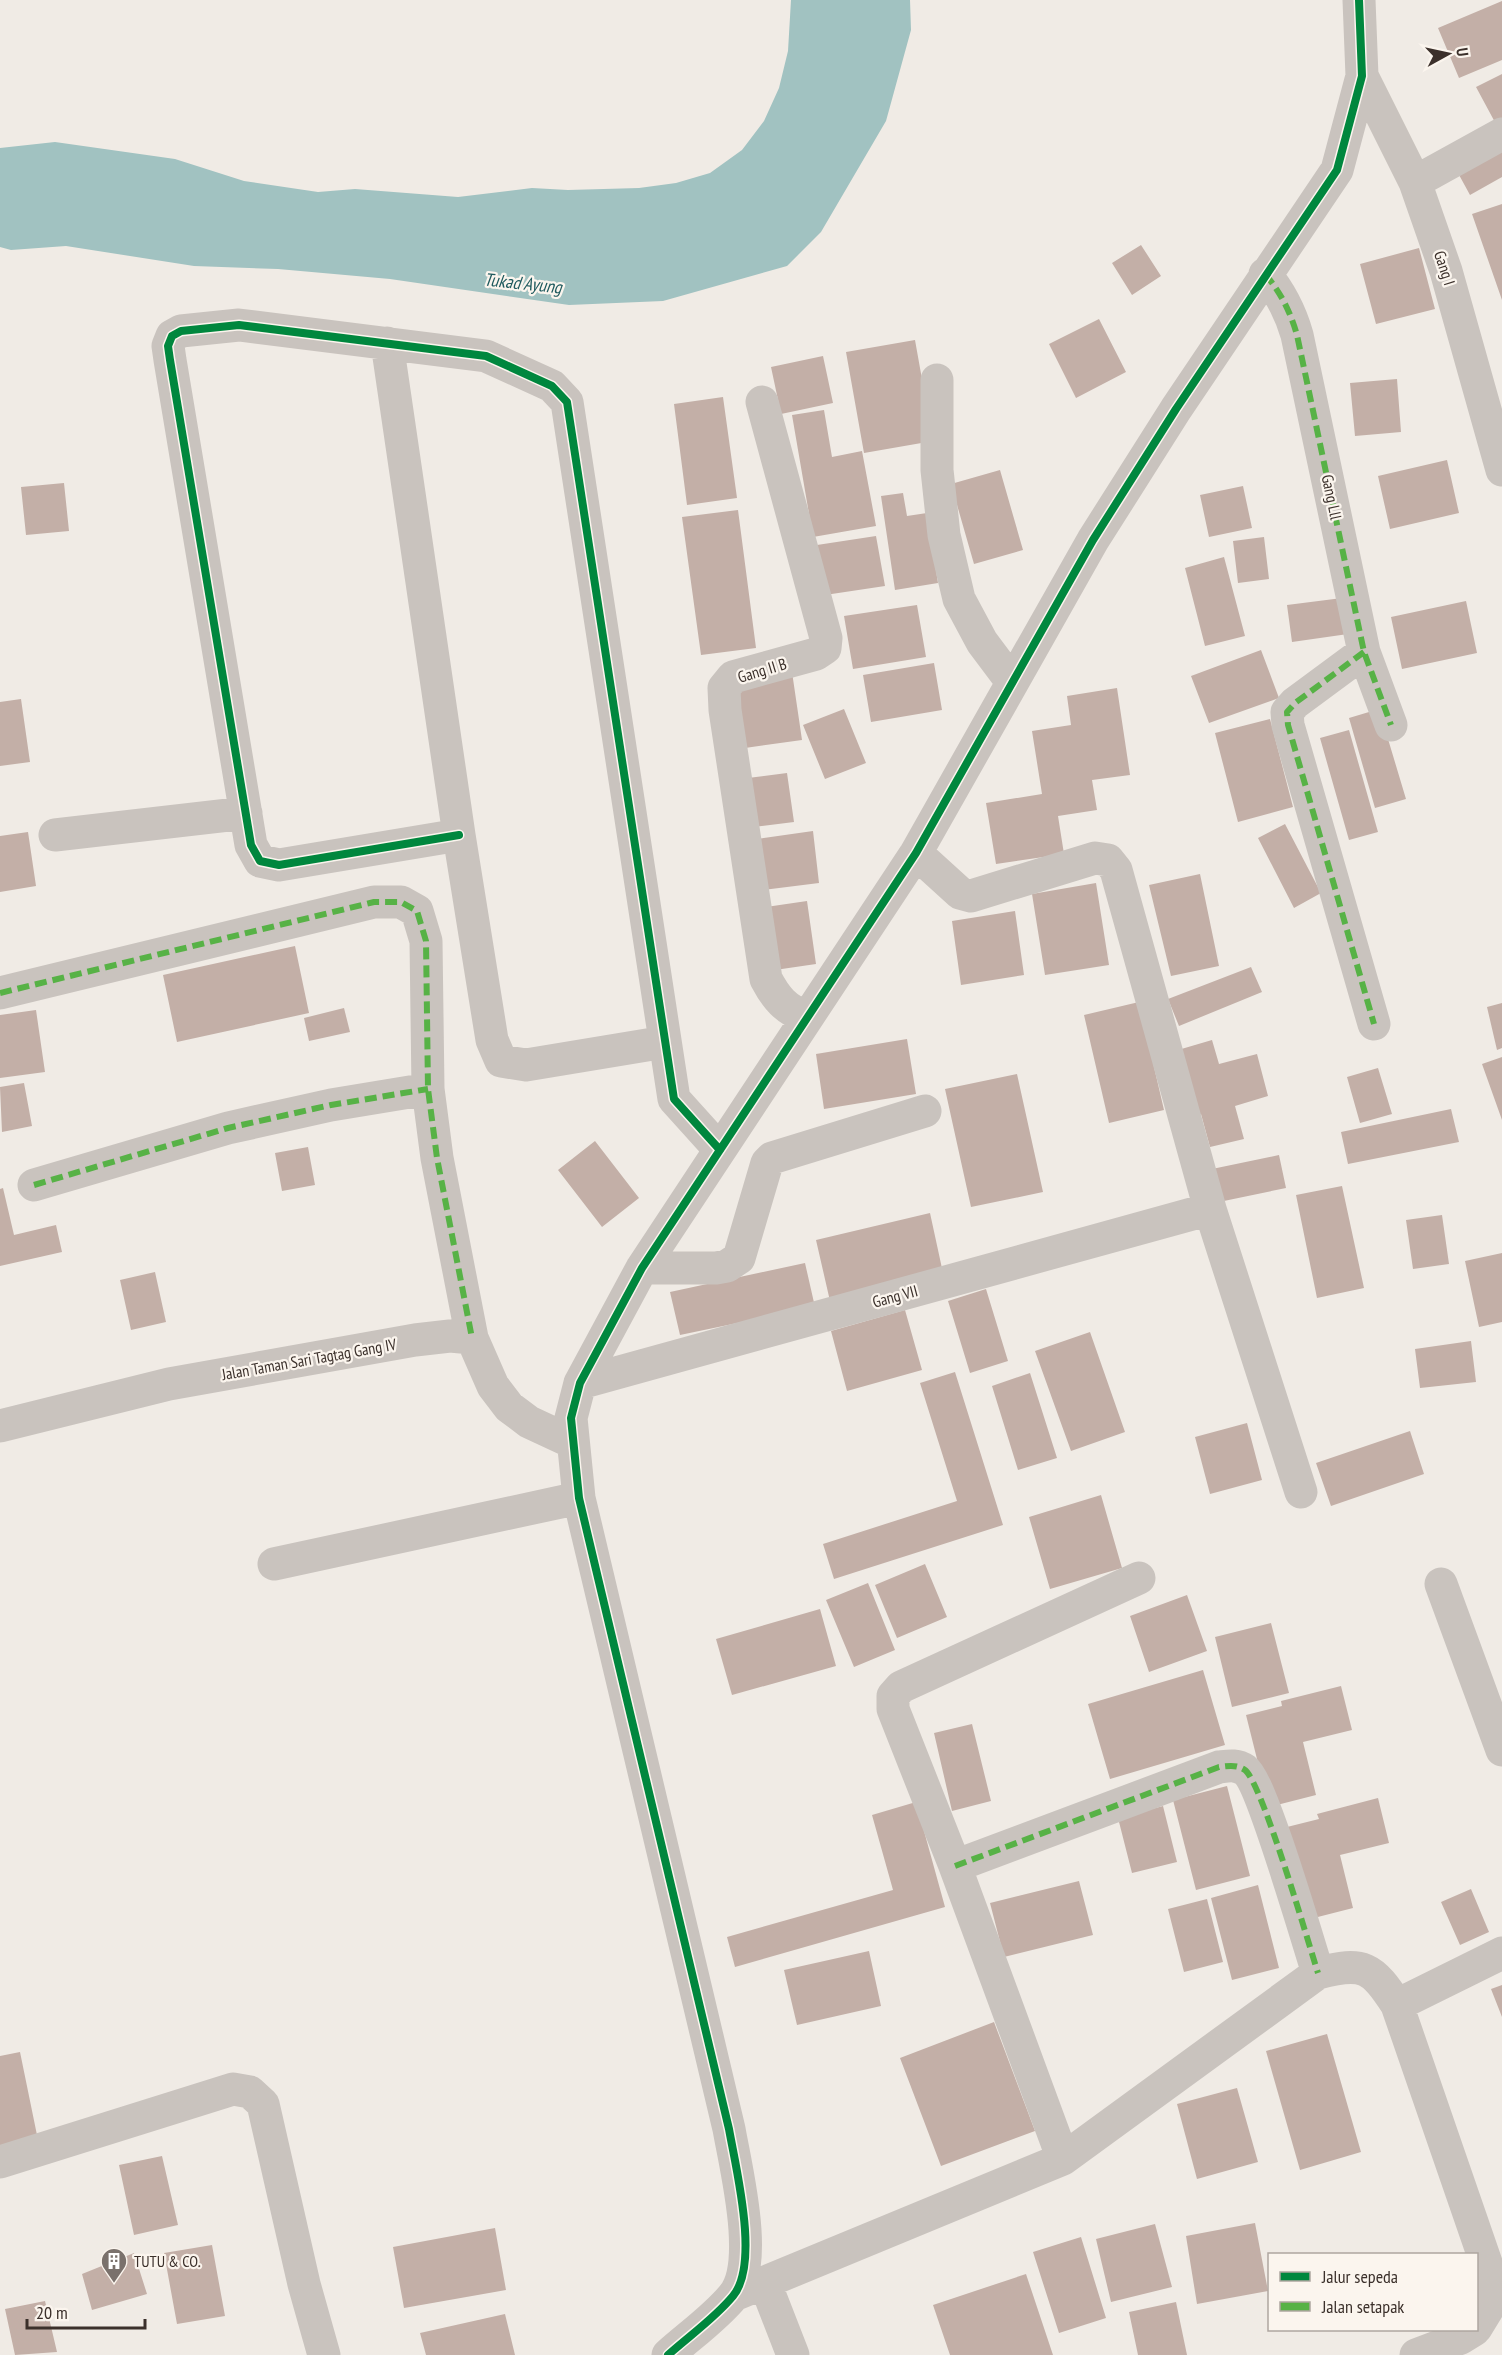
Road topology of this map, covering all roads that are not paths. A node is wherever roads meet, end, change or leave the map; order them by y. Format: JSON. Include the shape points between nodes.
{"nodes":[{"id":1,"x":1359,"y":0,"type":"edge"},
{"id":2,"x":1362,"y":76,"type":"junction"},
{"id":3,"x":1502,"y":134,"type":"edge"},
{"id":4,"x":1415,"y":182,"type":"junction"},
{"id":5,"x":1265,"y":274,"type":"junction"},
{"id":6,"x":387,"y":343,"type":"junction"},
{"id":7,"x":937,"y":380,"type":"dead end"},
{"id":8,"x":762,"y":402,"type":"dead end"},
{"id":9,"x":1502,"y":470,"type":"edge"},
{"id":10,"x":1364,"y":652,"type":"junction"},
{"id":11,"x":1012,"y":682,"type":"junction"},
{"id":12,"x":1391,"y":725,"type":"dead end"},
{"id":13,"x":246,"y":813,"type":"junction"},
{"id":14,"x":55,"y":835,"type":"dead end"},
{"id":15,"x":459,"y":835,"type":"junction"},
{"id":16,"x":915,"y":853,"type":"junction"},
{"id":17,"x":0,"y":993,"type":"edge"},
{"id":18,"x":806,"y":1017,"type":"junction"},
{"id":19,"x":1374,"y":1024,"type":"dead end"},
{"id":20,"x":665,"y":1042,"type":"junction"},
{"id":21,"x":428,"y":1089,"type":"junction"},
{"id":22,"x":924,"y":1111,"type":"dead end"},
{"id":23,"x":720,"y":1150,"type":"junction"},
{"id":24,"x":34,"y":1185,"type":"dead end"},
{"id":25,"x":1210,"y":1209,"type":"junction"},
{"id":26,"x":642,"y":1268,"type":"junction"},
{"id":27,"x":472,"y":1338,"type":"junction"},
{"id":28,"x":580,"y":1383,"type":"junction"},
{"id":29,"x":0,"y":1426,"type":"edge"},
{"id":30,"x":572,"y":1442,"type":"junction"},
{"id":31,"x":1301,"y":1492,"type":"dead end"},
{"id":32,"x":579,"y":1498,"type":"junction"},
{"id":33,"x":274,"y":1564,"type":"dead end"},
{"id":34,"x":1139,"y":1578,"type":"dead end"},
{"id":35,"x":1440,"y":1584,"type":"dead end"},
{"id":36,"x":1502,"y":1750,"type":"edge"},
{"id":37,"x":955,"y":1866,"type":"junction"},
{"id":38,"x":1502,"y":1953,"type":"edge"},
{"id":39,"x":1318,"y":1973,"type":"junction"},
{"id":40,"x":1397,"y":2005,"type":"junction"},
{"id":41,"x":1063,"y":2159,"type":"junction"},
{"id":42,"x":0,"y":2162,"type":"edge"},
{"id":43,"x":765,"y":2283,"type":"junction"},
{"id":44,"x":734,"y":2295,"type":"junction"},
{"id":45,"x":1478,"y":2324,"type":"edge"},
{"id":46,"x":1472,"y":2331,"type":"edge"},
{"id":47,"x":324,"y":2355,"type":"edge"},
{"id":48,"x":668,"y":2355,"type":"edge"},
{"id":49,"x":793,"y":2355,"type":"edge"},
{"id":50,"x":1416,"y":2355,"type":"edge"}],
"edges":[{"from":1,"to":2,"type":"street"},
{"from":2,"to":4,"type":"street","name":"Gang I"},
{"from":2,"to":5,"type":"street","via":[[1337,170]]},
{"from":3,"to":4,"type":"street"},
{"from":4,"to":9,"type":"street","name":"Gang I","via":[[1446,270]]},
{"from":5,"to":10,"type":"street","name":"Gang Lll","via":[[1289,310],[1297,335]]},
{"from":5,"to":11,"type":"street","via":[[1093,540]]},
{"from":6,"to":13,"type":"street","via":[[239,325],[182,331],[172,336],[168,346]]},
{"from":6,"to":15,"type":"street"},
{"from":6,"to":20,"type":"street","via":[[486,356],[552,386],[567,402]]},
{"from":7,"to":11,"type":"street","via":[[937,470],[944,535],[959,599],[982,642]]},
{"from":8,"to":18,"type":"street","name":"Gang II B","via":[[826,638],[825,648],[734,677],[724,688],[725,710],[766,979],[778,1001]]},
{"from":10,"to":12,"type":"street","name":"Gang Lll"},
{"from":10,"to":19,"type":"street","via":[[1287,712]]},
{"from":11,"to":16,"type":"street"},
{"from":13,"to":14,"type":"street"},
{"from":13,"to":15,"type":"street","via":[[251,846],[260,861],[279,865]]},
{"from":15,"to":20,"type":"street","via":[[492,1040],[501,1061],[526,1065]]},
{"from":16,"to":18,"type":"street"},
{"from":16,"to":25,"type":"street","via":[[960,892],[971,896],[1095,858],[1108,860],[1116,870]]},
{"from":17,"to":21,"type":"street","via":[[374,902],[401,902],[417,911],[426,941]]},
{"from":18,"to":23,"type":"street"},
{"from":20,"to":23,"type":"street","via":[[674,1098]]},
{"from":21,"to":24,"type":"street","via":[[228,1128]]},
{"from":21,"to":27,"type":"street","via":[[437,1158]]},
{"from":22,"to":26,"type":"street","via":[[772,1158],[767,1163],[739,1258],[727,1266]]},
{"from":23,"to":26,"type":"street"},
{"from":25,"to":28,"type":"street","name":"Gang VII"},
{"from":25,"to":31,"type":"street"},
{"from":26,"to":28,"type":"street"},
{"from":27,"to":29,"type":"street","name":"Jalan Taman Sari Tagtag Gang IV","via":[[415,1340],[181,1382]]},
{"from":27,"to":30,"type":"street","via":[[493,1386],[509,1407],[529,1422]]},
{"from":28,"to":30,"type":"street","via":[[571,1418]]},
{"from":30,"to":32,"type":"street"},
{"from":32,"to":33,"type":"street"},
{"from":32,"to":44,"type":"street","via":[[729,2129],[745,2223],[744,2271]]},
{"from":34,"to":37,"type":"street","via":[[901,1687],[892,1696],[893,1709]]},
{"from":35,"to":36,"type":"street"},
{"from":37,"to":39,"type":"street","via":[[1218,1767],[1234,1765],[1246,1771],[1265,1811]]},
{"from":37,"to":41,"type":"street"},
{"from":38,"to":40,"type":"street"},
{"from":39,"to":40,"type":"street","via":[[1343,1966],[1364,1969],[1379,1978]]},
{"from":39,"to":41,"type":"street"},
{"from":40,"to":45,"type":"street","via":[[1492,2280],[1490,2305]]},
{"from":41,"to":43,"type":"street"},
{"from":42,"to":47,"type":"street","via":[[233,2089],[250,2092],[263,2104]]},
{"from":43,"to":44,"type":"street"},
{"from":43,"to":49,"type":"street"},
{"from":44,"to":48,"type":"street"},
{"from":46,"to":50,"type":"street"}]}
